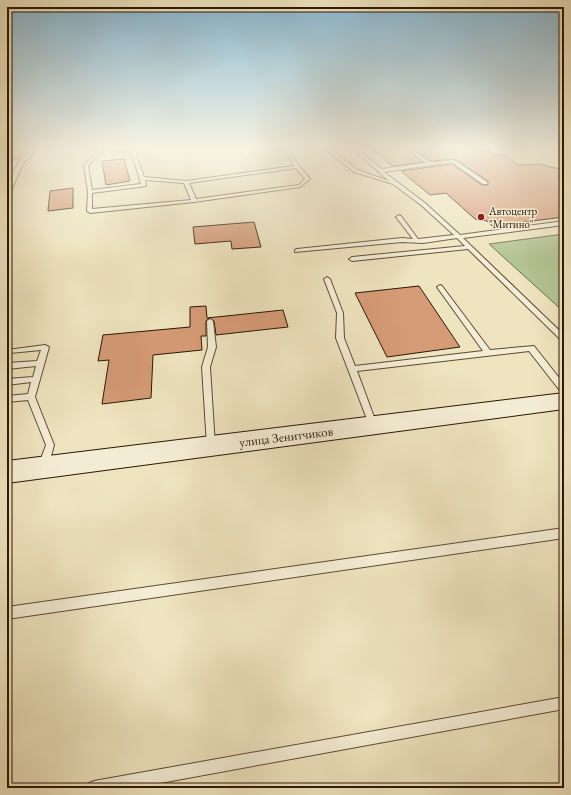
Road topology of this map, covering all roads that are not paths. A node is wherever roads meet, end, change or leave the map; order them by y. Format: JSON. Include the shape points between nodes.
{"nodes":[{"id":1,"x":11,"y":185,"type":"edge"},
{"id":2,"x":89,"y":185,"type":"edge"},
{"id":3,"x":143,"y":185,"type":"edge"},
{"id":4,"x":187,"y":185,"type":"edge"},
{"id":5,"x":301,"y":185,"type":"edge"},
{"id":6,"x":397,"y":185,"type":"edge"},
{"id":7,"x":90,"y":192,"type":"junction"},
{"id":8,"x":7,"y":196,"type":"edge"},
{"id":9,"x":194,"y":201,"type":"junction"},
{"id":10,"x":399,"y":217,"type":"dead end"},
{"id":11,"x":564,"y":224,"type":"edge"},
{"id":12,"x":459,"y":237,"type":"junction"},
{"id":13,"x":417,"y":241,"type":"junction"},
{"id":14,"x":470,"y":247,"type":"junction"},
{"id":15,"x":297,"y":250,"type":"dead end"},
{"id":16,"x":352,"y":259,"type":"dead end"},
{"id":17,"x":327,"y":279,"type":"dead end"},
{"id":18,"x":440,"y":287,"type":"dead end"},
{"id":19,"x":210,"y":321,"type":"dead end"},
{"id":20,"x":564,"y":339,"type":"edge"},
{"id":21,"x":10,"y":351,"type":"dead end"},
{"id":22,"x":488,"y":353,"type":"junction"},
{"id":23,"x":40,"y":363,"type":"junction"},
{"id":24,"x":7,"y":366,"type":"edge"},
{"id":25,"x":352,"y":369,"type":"junction"},
{"id":26,"x":36,"y":379,"type":"junction"},
{"id":27,"x":7,"y":382,"type":"edge"},
{"id":28,"x":564,"y":390,"type":"edge"},
{"id":29,"x":31,"y":396,"type":"junction"},
{"id":30,"x":7,"y":399,"type":"edge"},
{"id":31,"x":564,"y":401,"type":"edge"},
{"id":32,"x":373,"y":425,"type":"junction"},
{"id":33,"x":211,"y":446,"type":"junction"},
{"id":34,"x":43,"y":468,"type":"junction"},
{"id":35,"x":7,"y":472,"type":"edge"},
{"id":36,"x":564,"y":533,"type":"edge"},
{"id":37,"x":7,"y":612,"type":"edge"},
{"id":38,"x":564,"y":703,"type":"edge"},
{"id":39,"x":94,"y":788,"type":"edge"}],
"edges":[{"from":1,"to":8,"type":"lane"},
{"from":2,"to":7,"type":"lane"},
{"from":3,"to":7,"type":"lane"},
{"from":4,"to":9,"type":"lane"},
{"from":5,"to":9,"type":"lane"},
{"from":6,"to":12,"type":"lane","via":[[423,204]]},
{"from":7,"to":9,"type":"lane","via":[[90,211]]},
{"from":10,"to":13,"type":"lane"},
{"from":11,"to":12,"type":"lane"},
{"from":12,"to":13,"type":"lane"},
{"from":12,"to":14,"type":"lane"},
{"from":13,"to":15,"type":"lane","via":[[402,240]]},
{"from":14,"to":16,"type":"lane"},
{"from":14,"to":20,"type":"lane"},
{"from":17,"to":25,"type":"lane","via":[[340,313],[340,338]]},
{"from":18,"to":22,"type":"lane"},
{"from":19,"to":33,"type":"lane","via":[[212,347],[206,367]]},
{"from":21,"to":23,"type":"lane","via":[[45,347]]},
{"from":22,"to":25,"type":"lane"},
{"from":22,"to":28,"type":"lane","via":[[531,348]]},
{"from":23,"to":24,"type":"lane"},
{"from":23,"to":26,"type":"lane"},
{"from":25,"to":32,"type":"lane"},
{"from":26,"to":27,"type":"lane"},
{"from":26,"to":29,"type":"lane"},
{"from":29,"to":30,"type":"lane"},
{"from":29,"to":34,"type":"lane","via":[[50,445]]},
{"from":31,"to":32,"type":"street","name":"улица Зенитчиков"},
{"from":32,"to":33,"type":"street","name":"улица Зенитчиков"},
{"from":33,"to":34,"type":"street","name":"улица Зенитчиков"},
{"from":34,"to":35,"type":"street","name":"улица Зенитчиков"},
{"from":36,"to":37,"type":"lane"},
{"from":38,"to":39,"type":"lane"}]}
